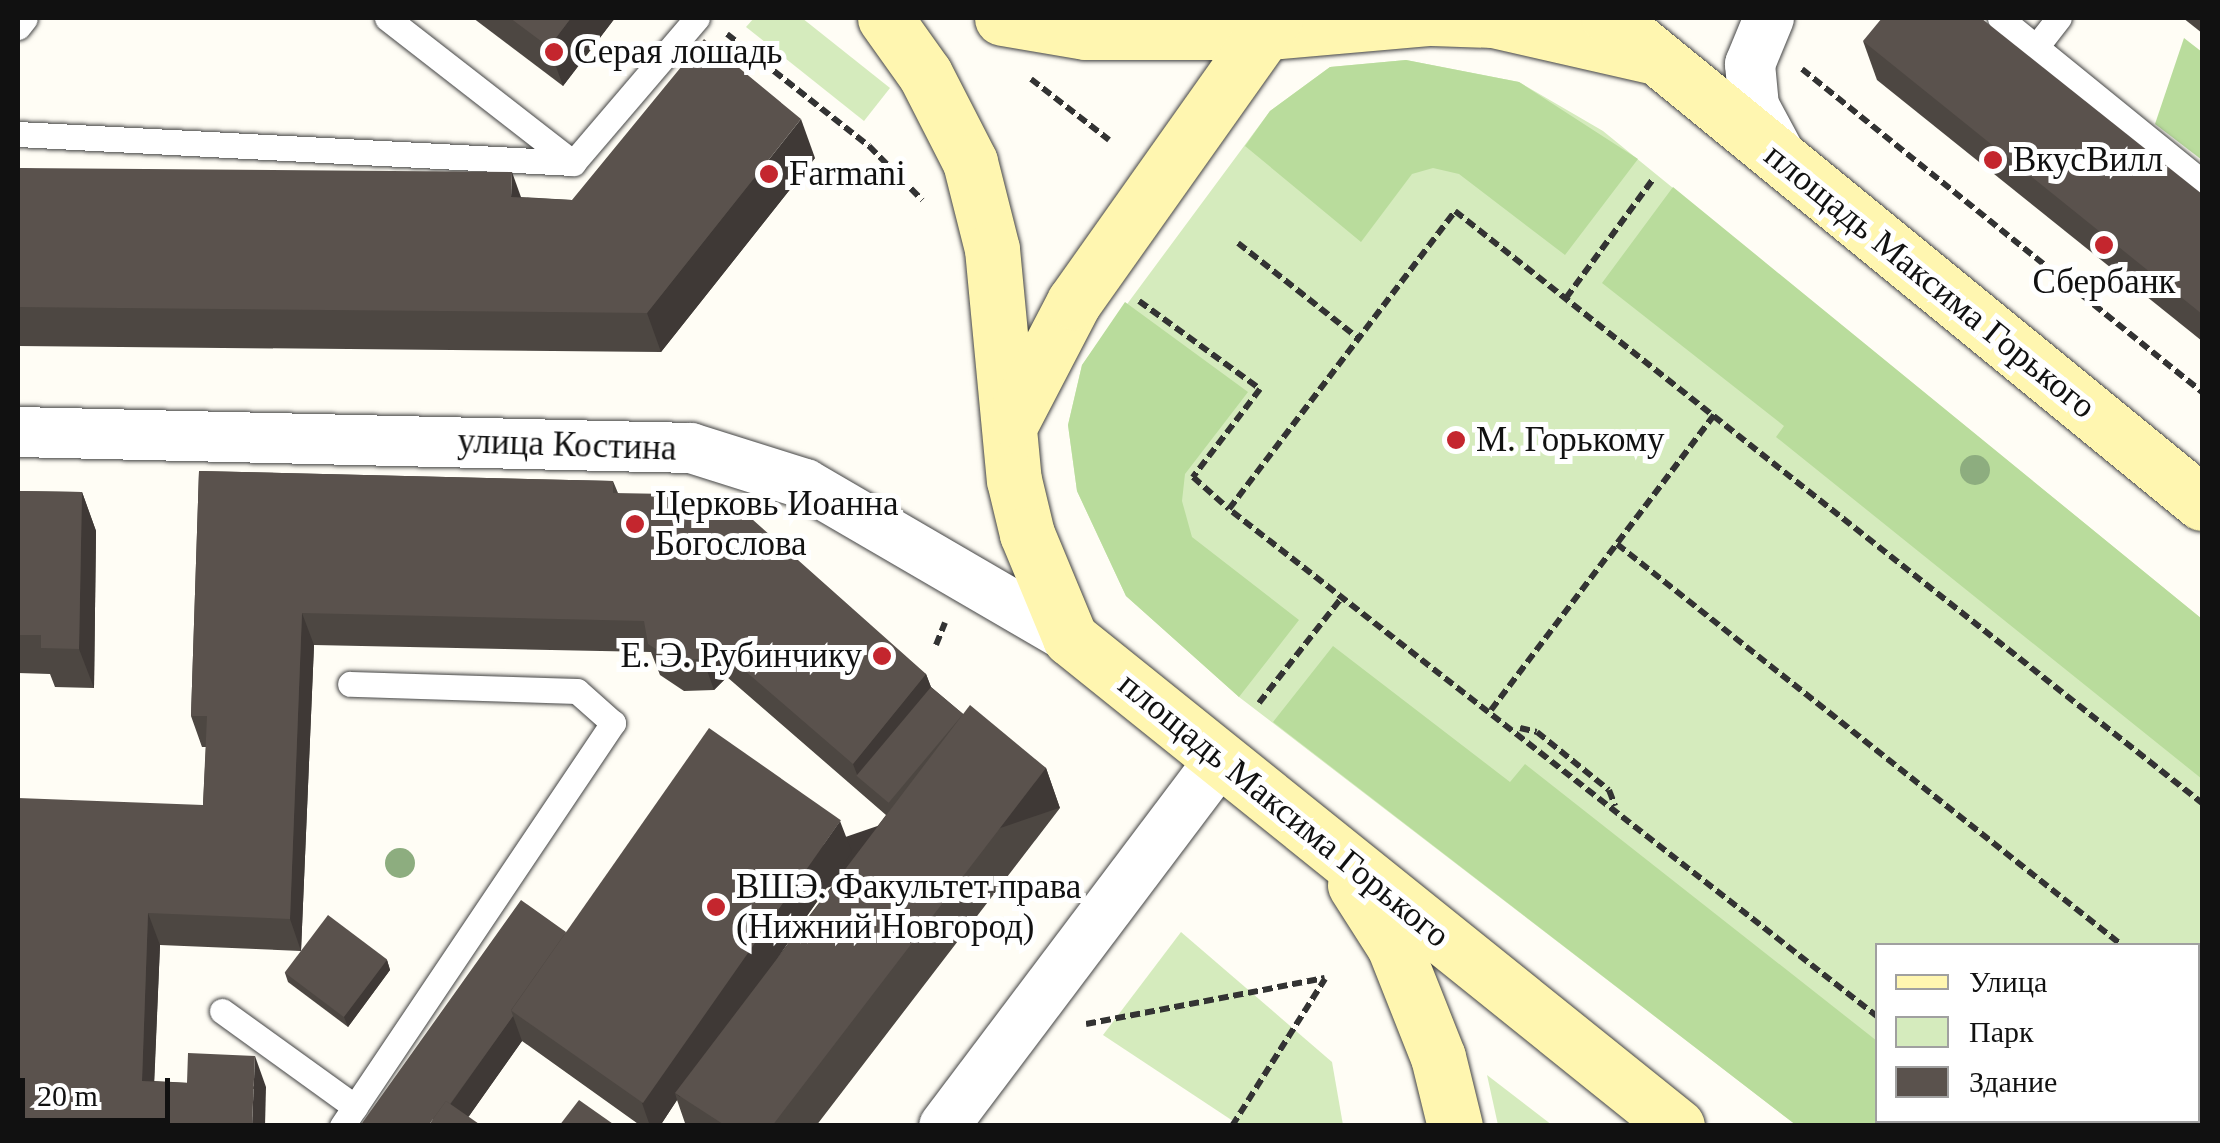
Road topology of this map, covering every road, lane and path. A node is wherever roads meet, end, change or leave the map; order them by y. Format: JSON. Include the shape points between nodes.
{"nodes":[{"id":1,"x":25,"y":18,"type":"edge"},
{"id":2,"x":387,"y":18,"type":"edge"},
{"id":3,"x":697,"y":18,"type":"edge"},
{"id":4,"x":885,"y":18,"type":"edge"},
{"id":5,"x":1002,"y":18,"type":"edge"},
{"id":6,"x":1430,"y":18,"type":"edge"},
{"id":7,"x":1609,"y":18,"type":"edge"},
{"id":8,"x":2000,"y":18,"type":"edge"},
{"id":9,"x":2059,"y":18,"type":"edge"},
{"id":10,"x":1092,"y":25,"type":"edge"},
{"id":11,"x":1272,"y":25,"type":"edge"},
{"id":12,"x":1764,"y":25,"type":"edge"},
{"id":13,"x":18,"y":27,"type":"edge"},
{"id":14,"x":722,"y":30,"type":"dead end"},
{"id":15,"x":2036,"y":47,"type":"junction"},
{"id":16,"x":1659,"y":58,"type":"junction"},
{"id":17,"x":1021,"y":71,"type":"dead end"},
{"id":18,"x":18,"y":134,"type":"edge"},
{"id":19,"x":1109,"y":140,"type":"dead end"},
{"id":20,"x":869,"y":146,"type":"dead end"},
{"id":21,"x":572,"y":163,"type":"junction"},
{"id":22,"x":1786,"y":166,"type":"junction"},
{"id":23,"x":1653,"y":180,"type":"dead end"},
{"id":24,"x":2202,"y":182,"type":"edge"},
{"id":25,"x":1238,"y":243,"type":"dead end"},
{"id":26,"x":1131,"y":295,"type":"dead end"},
{"id":27,"x":1566,"y":298,"type":"junction"},
{"id":28,"x":1359,"y":339,"type":"junction"},
{"id":29,"x":2202,"y":392,"type":"edge"},
{"id":30,"x":1714,"y":415,"type":"junction"},
{"id":31,"x":1013,"y":419,"type":"junction"},
{"id":32,"x":18,"y":432,"type":"edge"},
{"id":33,"x":2202,"y":503,"type":"edge"},
{"id":34,"x":1228,"y":509,"type":"junction"},
{"id":35,"x":1617,"y":544,"type":"junction"},
{"id":36,"x":1343,"y":596,"type":"junction"},
{"id":37,"x":1070,"y":638,"type":"junction"},
{"id":38,"x":350,"y":684,"type":"dead end"},
{"id":39,"x":1259,"y":704,"type":"dead end"},
{"id":40,"x":1491,"y":710,"type":"junction"},
{"id":41,"x":1514,"y":726,"type":"junction"},
{"id":42,"x":1219,"y":761,"type":"junction"},
{"id":43,"x":2202,"y":804,"type":"edge"},
{"id":44,"x":1615,"y":807,"type":"junction"},
{"id":45,"x":1328,"y":844,"type":"junction"},
{"id":46,"x":2119,"y":943,"type":"edge"},
{"id":47,"x":222,"y":1011,"type":"dead end"},
{"id":48,"x":1875,"y":1015,"type":"edge"},
{"id":49,"x":1081,"y":1025,"type":"dead end"},
{"id":50,"x":349,"y":1116,"type":"edge"},
{"id":51,"x":944,"y":1126,"type":"edge"},
{"id":52,"x":1232,"y":1126,"type":"edge"},
{"id":53,"x":1455,"y":1126,"type":"edge"},
{"id":54,"x":1677,"y":1126,"type":"edge"}],
"edges":[{"from":1,"to":13,"type":"lane"},
{"from":2,"to":21,"type":"lane"},
{"from":3,"to":21,"type":"lane"},
{"from":4,"to":31,"type":"main road","name":"площадь Максима Горького","via":[[925,74],[970,162],[992,249]]},
{"from":5,"to":10,"type":"main road","name":"площадь Максима Горького"},
{"from":6,"to":11,"type":"main road","name":"площадь Максима Горького"},
{"from":6,"to":16,"type":"main road","name":"площадь Максима Горького","via":[[1493,20]]},
{"from":7,"to":16,"type":"main road","name":"площадь Максима Горького"},
{"from":8,"to":15,"type":"lane"},
{"from":9,"to":15,"type":"lane"},
{"from":10,"to":11,"type":"main road","name":"площадь Максима Горького"},
{"from":11,"to":31,"type":"main road","name":"площадь Максима Горького","via":[[1074,302]]},
{"from":12,"to":22,"type":"street","via":[[1750,64],[1754,106]]},
{"from":12,"to":29,"type":"path"},
{"from":14,"to":20,"type":"path"},
{"from":15,"to":24,"type":"lane"},
{"from":16,"to":22,"type":"main road","name":"площадь Максима Горького"},
{"from":17,"to":19,"type":"path"},
{"from":18,"to":21,"type":"lane"},
{"from":22,"to":33,"type":"main road","name":"площадь Максима Горького"},
{"from":23,"to":27,"type":"path"},
{"from":25,"to":28,"type":"path"},
{"from":26,"to":34,"type":"path","via":[[1260,388],[1192,477]]},
{"from":27,"to":28,"type":"path","via":[[1456,211]]},
{"from":27,"to":30,"type":"path"},
{"from":28,"to":34,"type":"path"},
{"from":30,"to":35,"type":"path"},
{"from":30,"to":43,"type":"path"},
{"from":31,"to":37,"type":"main road","name":"площадь Максима Горького","via":[[1014,480],[1027,534]]},
{"from":32,"to":37,"type":"street","name":"улица Костина","via":[[691,448],[805,484]]},
{"from":34,"to":36,"type":"path"},
{"from":35,"to":40,"type":"path"},
{"from":35,"to":46,"type":"path"},
{"from":36,"to":39,"type":"path"},
{"from":36,"to":40,"type":"path"},
{"from":37,"to":42,"type":"main road","name":"площадь Максима Горького"},
{"from":38,"to":50,"type":"lane","via":[[577,692],[613,723]]},
{"from":40,"to":41,"type":"path"},
{"from":41,"to":44,"type":"path"},
{"from":41,"to":44,"type":"path","via":[[1537,732],[1610,790]]},
{"from":42,"to":45,"type":"main road","name":"площадь Максима Горького"},
{"from":42,"to":51,"type":"street"},
{"from":44,"to":48,"type":"path"},
{"from":45,"to":53,"type":"main road","via":[[1394,946],[1438,1057]]},
{"from":45,"to":54,"type":"main road","name":"площадь Максима Горького"},
{"from":47,"to":50,"type":"lane"},
{"from":49,"to":52,"type":"path","via":[[1326,978]]}]}
